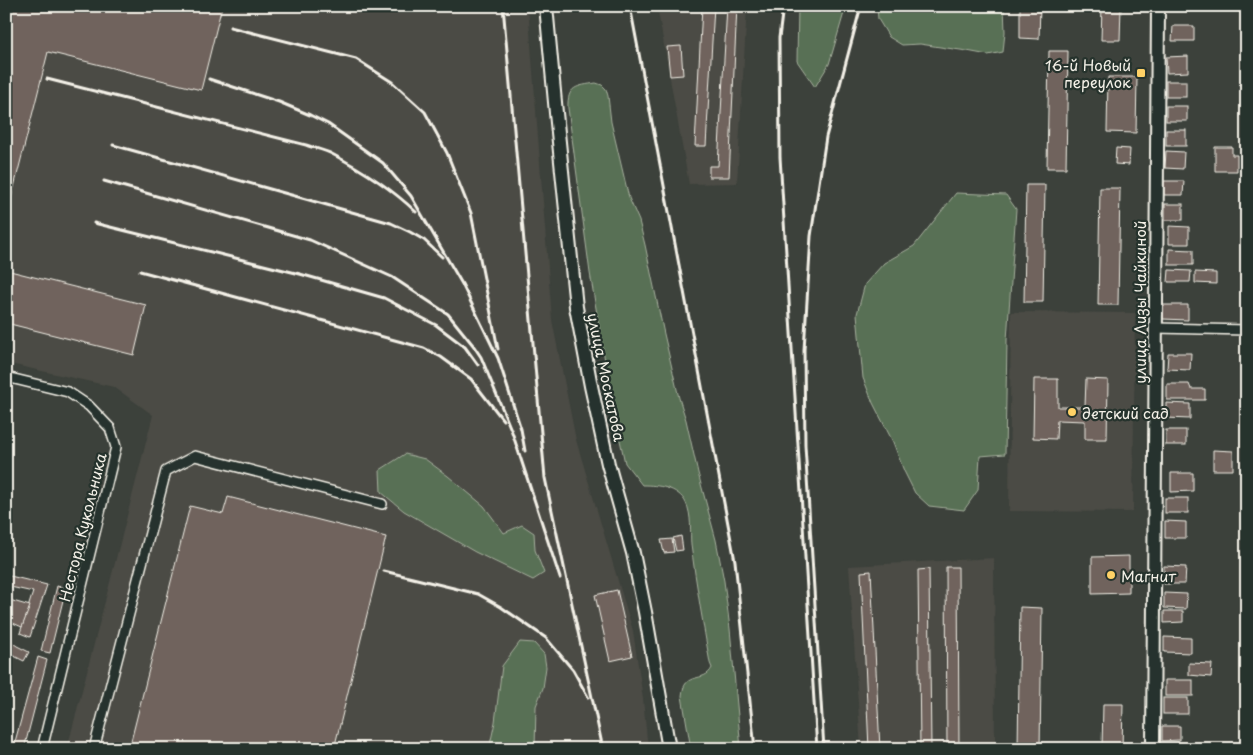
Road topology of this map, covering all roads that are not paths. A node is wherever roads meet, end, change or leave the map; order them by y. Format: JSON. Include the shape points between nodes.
{"nodes":[{"id":1,"x":546,"y":6,"type":"edge"},
{"id":2,"x":1158,"y":6,"type":"edge"},
{"id":3,"x":1156,"y":328,"type":"junction"},
{"id":4,"x":1247,"y":330,"type":"edge"},
{"id":5,"x":6,"y":377,"type":"edge"},
{"id":6,"x":382,"y":504,"type":"dead end"},
{"id":7,"x":42,"y":749,"type":"edge"},
{"id":8,"x":94,"y":749,"type":"edge"},
{"id":9,"x":669,"y":749,"type":"edge"},
{"id":10,"x":1153,"y":749,"type":"edge"}],
"edges":[{"from":1,"to":9,"type":"main road","name":"улица Москатова","via":[[576,307],[606,454],[633,553]]},
{"from":2,"to":3,"type":"main road","name":"улица Лизы Чайкиной"},
{"from":3,"to":4,"type":"street"},
{"from":3,"to":10,"type":"main road","name":"улица Лизы Чайкиной"},
{"from":5,"to":7,"type":"street","name":"Нестора Кукольника","via":[[68,392],[89,406],[110,428],[116,447]]},
{"from":6,"to":8,"type":"street","via":[[195,456],[166,471]]}]}
